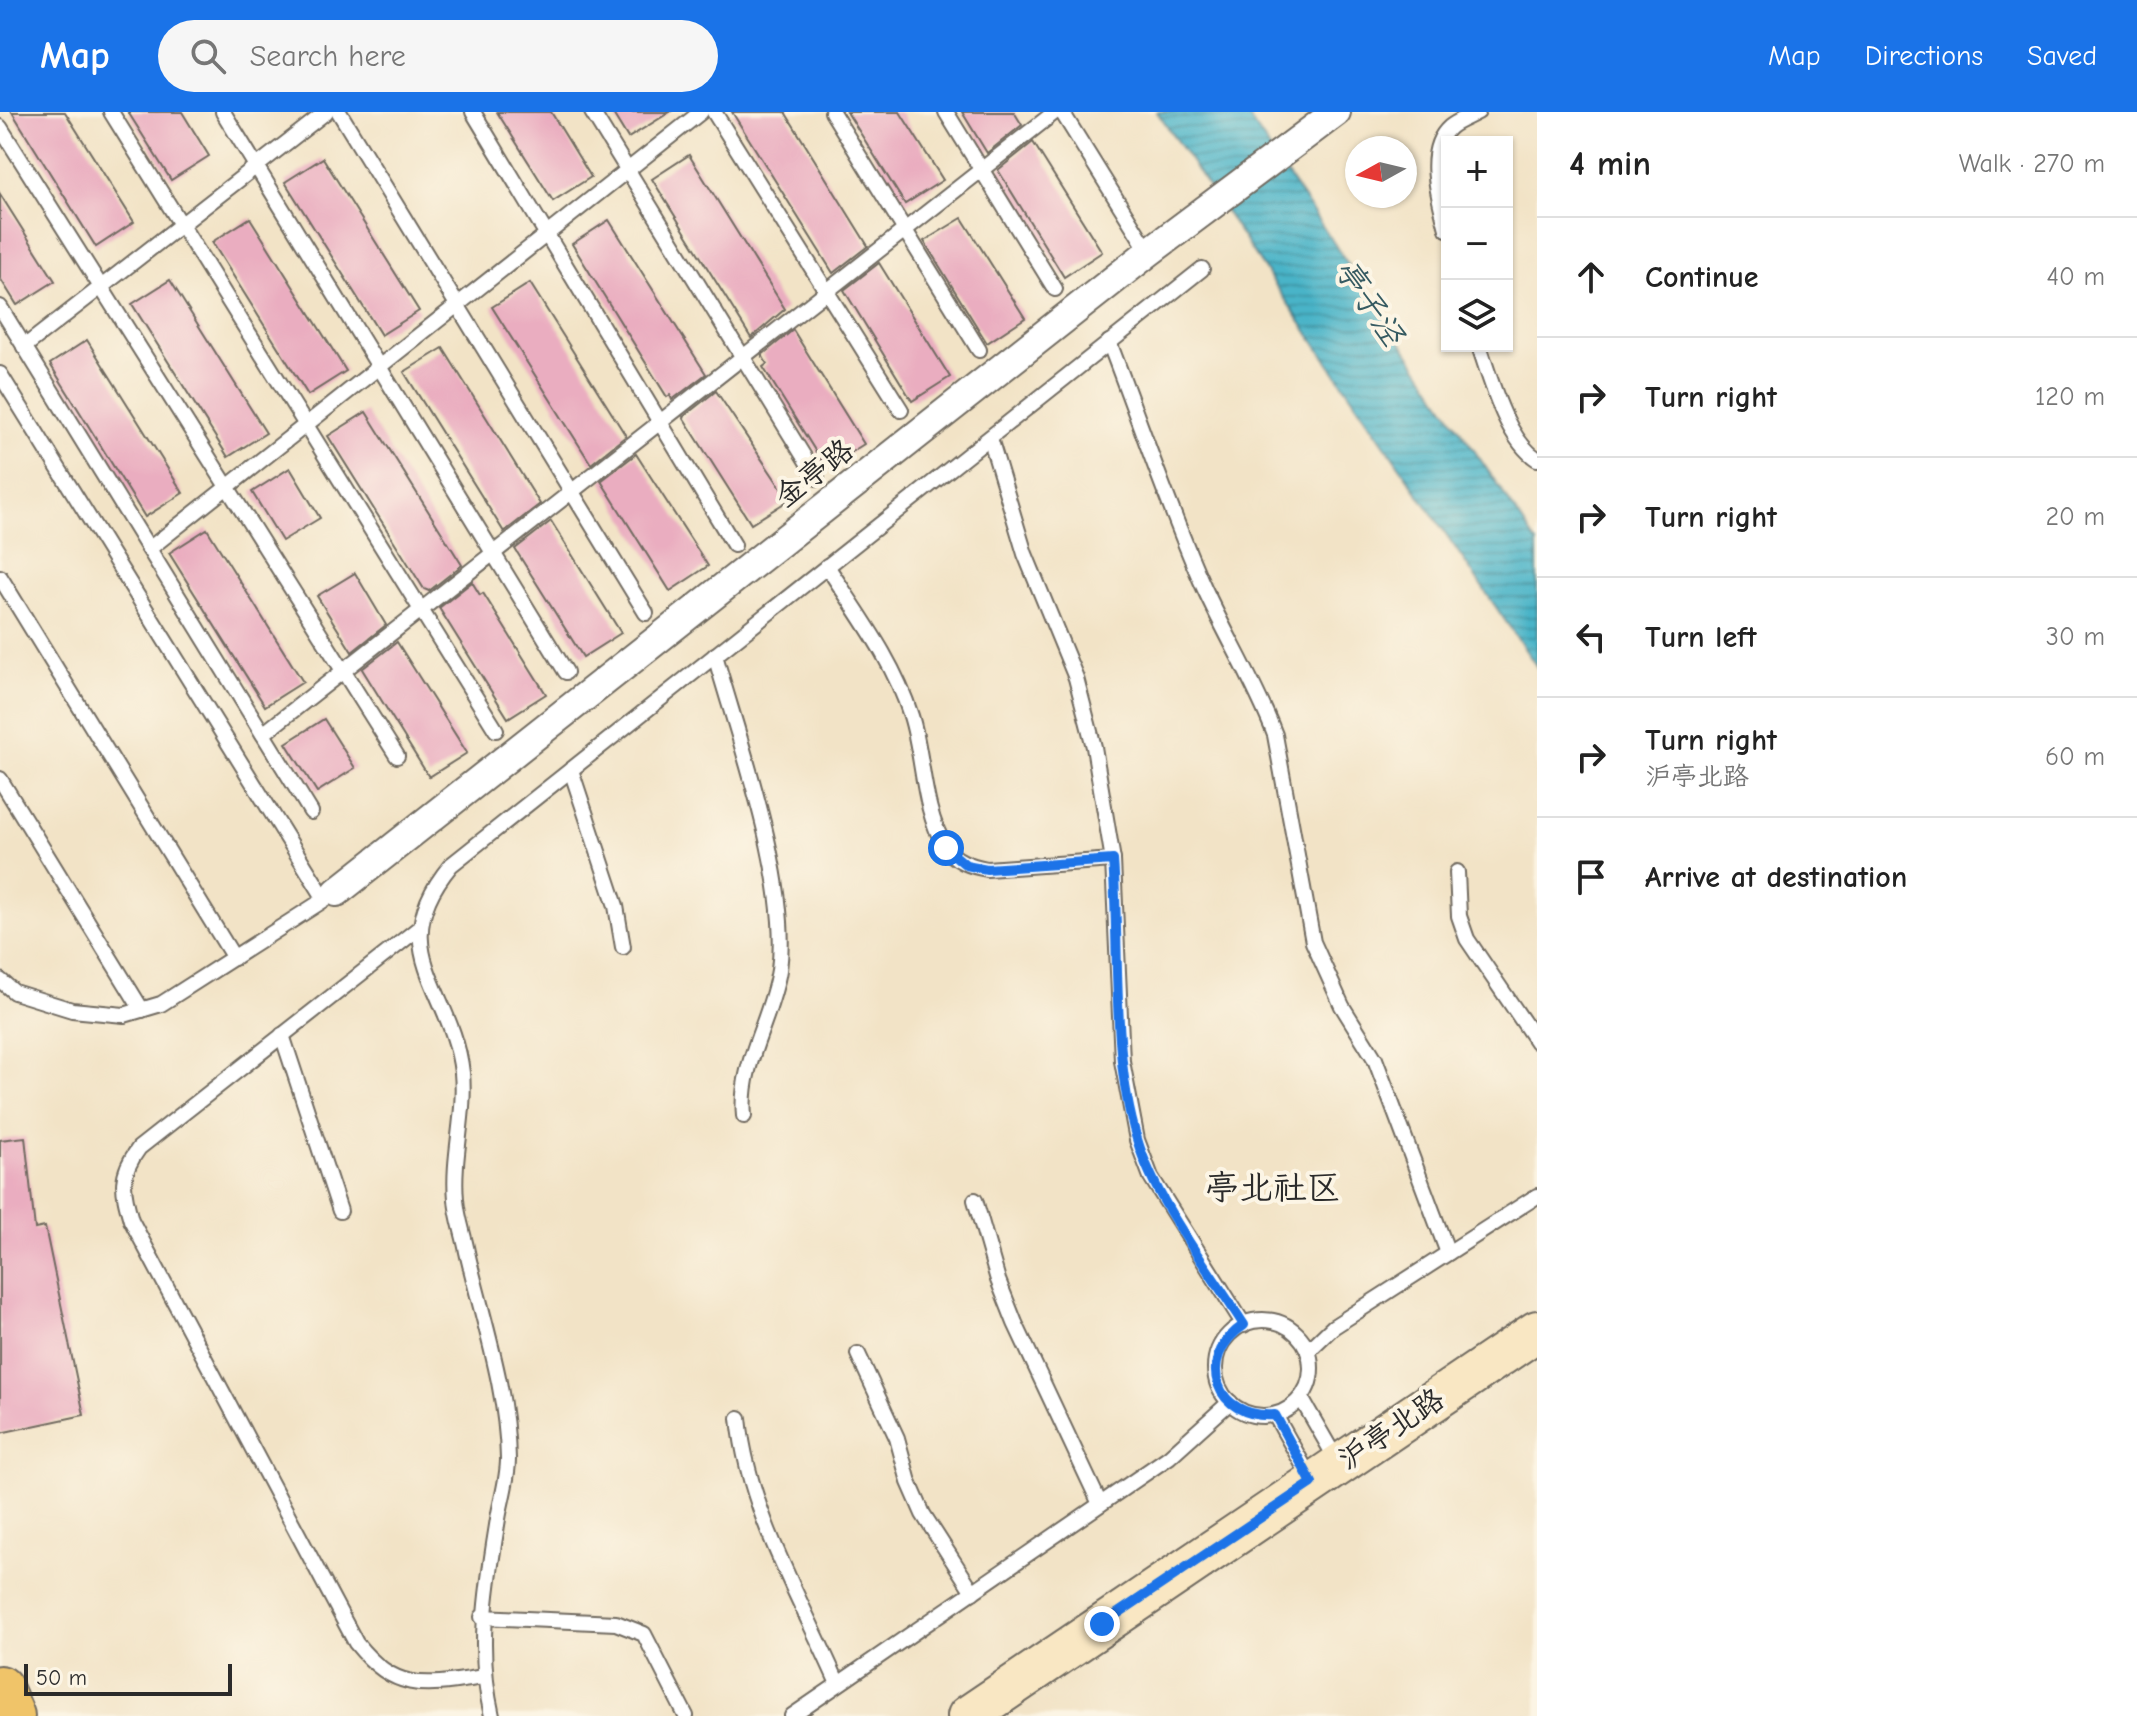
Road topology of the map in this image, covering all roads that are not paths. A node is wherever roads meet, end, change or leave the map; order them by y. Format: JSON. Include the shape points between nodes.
{"nodes":[{"id":1,"x":111,"y":112,"type":"edge"},
{"id":2,"x":223,"y":112,"type":"edge"},
{"id":3,"x":326,"y":112,"type":"edge"},
{"id":4,"x":339,"y":112,"type":"edge"},
{"id":5,"x":473,"y":112,"type":"edge"},
{"id":6,"x":592,"y":112,"type":"edge"},
{"id":7,"x":701,"y":112,"type":"edge"},
{"id":8,"x":714,"y":112,"type":"edge"},
{"id":9,"x":832,"y":112,"type":"edge"},
{"id":10,"x":946,"y":112,"type":"edge"},
{"id":11,"x":1055,"y":112,"type":"edge"},
{"id":12,"x":1062,"y":112,"type":"edge"},
{"id":13,"x":1336,"y":112,"type":"edge"},
{"id":14,"x":1478,"y":112,"type":"edge"},
{"id":15,"x":0,"y":127,"type":"edge"},
{"id":16,"x":256,"y":166,"type":"junction"},
{"id":17,"x":627,"y":170,"type":"junction"},
{"id":18,"x":982,"y":170,"type":"junction"},
{"id":19,"x":1442,"y":208,"type":"edge"},
{"id":20,"x":181,"y":225,"type":"junction"},
{"id":21,"x":905,"y":230,"type":"junction"},
{"id":22,"x":547,"y":234,"type":"junction"},
{"id":23,"x":1149,"y":252,"type":"junction"},
{"id":24,"x":1202,"y":269,"type":"dead end"},
{"id":25,"x":101,"y":287,"type":"junction"},
{"id":26,"x":1055,"y":289,"type":"dead end"},
{"id":27,"x":826,"y":291,"type":"junction"},
{"id":28,"x":458,"y":305,"type":"junction"},
{"id":29,"x":0,"y":307,"type":"edge"},
{"id":30,"x":1109,"y":342,"type":"junction"},
{"id":31,"x":24,"y":347,"type":"junction"},
{"id":32,"x":979,"y":350,"type":"dead end"},
{"id":33,"x":1481,"y":352,"type":"edge"},
{"id":34,"x":742,"y":357,"type":"junction"},
{"id":35,"x":379,"y":367,"type":"junction"},
{"id":36,"x":0,"y":374,"type":"edge"},
{"id":37,"x":901,"y":410,"type":"dead end"},
{"id":38,"x":660,"y":422,"type":"junction"},
{"id":39,"x":305,"y":425,"type":"junction"},
{"id":40,"x":990,"y":438,"type":"junction"},
{"id":41,"x":1537,"y":459,"type":"edge"},
{"id":42,"x":817,"y":478,"type":"dead end"},
{"id":43,"x":227,"y":487,"type":"junction"},
{"id":44,"x":572,"y":491,"type":"junction"},
{"id":45,"x":734,"y":545,"type":"dead end"},
{"id":46,"x":149,"y":549,"type":"junction"},
{"id":47,"x":493,"y":553,"type":"junction"},
{"id":48,"x":827,"y":566,"type":"junction"},
{"id":49,"x":0,"y":577,"type":"edge"},
{"id":50,"x":421,"y":610,"type":"junction"},
{"id":51,"x":646,"y":613,"type":"dead end"},
{"id":52,"x":715,"y":655,"type":"junction"},
{"id":53,"x":344,"y":671,"type":"junction"},
{"id":54,"x":566,"y":672,"type":"dead end"},
{"id":55,"x":496,"y":730,"type":"dead end"},
{"id":56,"x":263,"y":734,"type":"junction"},
{"id":57,"x":397,"y":756,"type":"dead end"},
{"id":58,"x":571,"y":770,"type":"junction"},
{"id":59,"x":0,"y":779,"type":"edge"},
{"id":60,"x":311,"y":812,"type":"dead end"},
{"id":61,"x":1113,"y":860,"type":"junction"},
{"id":62,"x":1457,"y":872,"type":"dead end"},
{"id":63,"x":331,"y":896,"type":"junction"},
{"id":64,"x":419,"y":928,"type":"junction"},
{"id":65,"x":623,"y":947,"type":"dead end"},
{"id":66,"x":234,"y":958,"type":"junction"},
{"id":67,"x":0,"y":980,"type":"edge"},
{"id":68,"x":142,"y":1010,"type":"junction"},
{"id":69,"x":282,"y":1035,"type":"junction"},
{"id":70,"x":1537,"y":1042,"type":"edge"},
{"id":71,"x":744,"y":1116,"type":"dead end"},
{"id":72,"x":1537,"y":1196,"type":"edge"},
{"id":73,"x":975,"y":1200,"type":"dead end"},
{"id":74,"x":340,"y":1211,"type":"dead end"},
{"id":75,"x":1448,"y":1253,"type":"junction"},
{"id":76,"x":1244,"y":1325,"type":"junction"},
{"id":77,"x":1537,"y":1331,"type":"edge"},
{"id":78,"x":1308,"y":1351,"type":"junction"},
{"id":79,"x":858,"y":1354,"type":"dead end"},
{"id":80,"x":1301,"y":1398,"type":"junction"},
{"id":81,"x":1230,"y":1402,"type":"junction"},
{"id":82,"x":1275,"y":1415,"type":"junction"},
{"id":83,"x":739,"y":1418,"type":"dead end"},
{"id":84,"x":1326,"y":1473,"type":"junction"},
{"id":85,"x":1100,"y":1504,"type":"junction"},
{"id":86,"x":973,"y":1592,"type":"junction"},
{"id":87,"x":482,"y":1617,"type":"junction"},
{"id":88,"x":483,"y":1677,"type":"junction"},
{"id":89,"x":838,"y":1684,"type":"junction"},
{"id":90,"x":0,"y":1688,"type":"edge"},
{"id":91,"x":12,"y":1716,"type":"edge"},
{"id":92,"x":492,"y":1716,"type":"edge"},
{"id":93,"x":686,"y":1716,"type":"edge"},
{"id":94,"x":792,"y":1716,"type":"edge"},
{"id":95,"x":968,"y":1716,"type":"edge"}],
"edges":[{"from":1,"to":20,"type":"lane"},
{"from":2,"to":16,"type":"lane"},
{"from":3,"to":16,"type":"lane"},
{"from":4,"to":28,"type":"lane"},
{"from":5,"to":22,"type":"lane"},
{"from":6,"to":17,"type":"lane"},
{"from":7,"to":17,"type":"lane"},
{"from":8,"to":27,"type":"lane"},
{"from":9,"to":21,"type":"lane"},
{"from":10,"to":18,"type":"lane"},
{"from":11,"to":18,"type":"lane"},
{"from":12,"to":23,"type":"lane"},
{"from":13,"to":23,"type":"street","name":"金亭路"},
{"from":14,"to":19,"type":"lane","via":[[1449,127],[1437,149]]},
{"from":15,"to":25,"type":"lane"},
{"from":16,"to":20,"type":"lane"},
{"from":16,"to":35,"type":"lane"},
{"from":17,"to":22,"type":"lane"},
{"from":17,"to":34,"type":"lane"},
{"from":18,"to":21,"type":"lane"},
{"from":18,"to":26,"type":"lane"},
{"from":20,"to":25,"type":"lane"},
{"from":20,"to":39,"type":"lane"},
{"from":21,"to":27,"type":"lane"},
{"from":21,"to":32,"type":"lane"},
{"from":22,"to":28,"type":"lane"},
{"from":22,"to":38,"type":"lane"},
{"from":23,"to":63,"type":"street","name":"金亭路"},
{"from":24,"to":30,"type":"lane"},
{"from":25,"to":31,"type":"lane"},
{"from":25,"to":43,"type":"lane"},
{"from":27,"to":34,"type":"lane"},
{"from":27,"to":37,"type":"lane"},
{"from":28,"to":35,"type":"lane"},
{"from":28,"to":44,"type":"lane"},
{"from":29,"to":31,"type":"lane"},
{"from":30,"to":40,"type":"lane"},
{"from":30,"to":75,"type":"lane","via":[[1199,577],[1275,735],[1313,942],[1342,1006],[1375,1059]]},
{"from":31,"to":46,"type":"lane"},
{"from":33,"to":41,"type":"lane","via":[[1502,412]]},
{"from":34,"to":38,"type":"lane"},
{"from":34,"to":42,"type":"lane"},
{"from":35,"to":39,"type":"lane"},
{"from":35,"to":47,"type":"lane"},
{"from":36,"to":63,"type":"lane"},
{"from":38,"to":44,"type":"lane"},
{"from":38,"to":45,"type":"lane"},
{"from":39,"to":43,"type":"lane"},
{"from":39,"to":50,"type":"lane"},
{"from":40,"to":48,"type":"lane"},
{"from":40,"to":61,"type":"lane","via":[[1025,554],[1076,678]]},
{"from":43,"to":46,"type":"lane"},
{"from":43,"to":53,"type":"lane"},
{"from":44,"to":47,"type":"lane"},
{"from":44,"to":51,"type":"lane"},
{"from":46,"to":56,"type":"lane"},
{"from":47,"to":50,"type":"lane"},
{"from":47,"to":54,"type":"lane"},
{"from":48,"to":52,"type":"lane"},
{"from":48,"to":61,"type":"lane","via":[[895,673],[946,848],[966,865],[987,869]]},
{"from":49,"to":66,"type":"lane"},
{"from":50,"to":53,"type":"lane"},
{"from":50,"to":55,"type":"lane"},
{"from":52,"to":58,"type":"lane"},
{"from":52,"to":71,"type":"lane","via":[[764,828],[777,900],[779,968],[766,1023],[746,1070]]},
{"from":53,"to":56,"type":"lane"},
{"from":53,"to":57,"type":"lane"},
{"from":56,"to":60,"type":"lane"},
{"from":58,"to":64,"type":"lane","via":[[451,865],[429,891]]},
{"from":58,"to":65,"type":"lane","via":[[616,906]]},
{"from":59,"to":68,"type":"lane"},
{"from":61,"to":76,"type":"lane","via":[[1122,1061],[1137,1140],[1151,1177]]},
{"from":62,"to":70,"type":"lane","via":[[1459,916],[1467,939]]},
{"from":63,"to":66,"type":"lane"},
{"from":64,"to":69,"type":"lane"},
{"from":64,"to":87,"type":"lane","via":[[424,964],[462,1072],[456,1201],[507,1431],[508,1464]]},
{"from":66,"to":68,"type":"lane","via":[[161,1004]]},
{"from":67,"to":68,"type":"lane","via":[[14,992],[72,1010],[124,1015]]},
{"from":69,"to":74,"type":"lane"},
{"from":69,"to":88,"type":"lane","via":[[139,1148],[126,1166],[123,1193],[131,1220],[356,1643],[375,1667],[398,1681],[431,1685]]},
{"from":72,"to":75,"type":"lane"},
{"from":73,"to":85,"type":"lane","via":[[1015,1323]]},
{"from":75,"to":78,"type":"lane","via":[[1333,1327]]},
{"from":76,"to":78,"type":"lane","via":[[1258,1321],[1288,1327]]},
{"from":76,"to":81,"type":"lane","via":[[1221,1345],[1216,1359],[1220,1389]]},
{"from":77,"to":84,"type":"street","name":"沪亭北路"},
{"from":78,"to":80,"type":"lane","via":[[1309,1383]]},
{"from":79,"to":86,"type":"lane","via":[[897,1438],[923,1514]]},
{"from":80,"to":82,"type":"lane"},
{"from":80,"to":84,"type":"lane"},
{"from":81,"to":82,"type":"lane","via":[[1243,1412]]},
{"from":81,"to":85,"type":"lane","via":[[1169,1457]]},
{"from":82,"to":84,"type":"lane"},
{"from":83,"to":89,"type":"lane","via":[[743,1459],[756,1499]]},
{"from":84,"to":95,"type":"street","name":"沪亭北路"},
{"from":85,"to":86,"type":"lane"},
{"from":86,"to":89,"type":"lane"},
{"from":87,"to":88,"type":"lane"},
{"from":87,"to":93,"type":"lane","via":[[616,1623],[644,1634]]},
{"from":88,"to":92,"type":"lane"},
{"from":89,"to":94,"type":"lane"},
{"from":90,"to":91,"type":"highway"}]}
